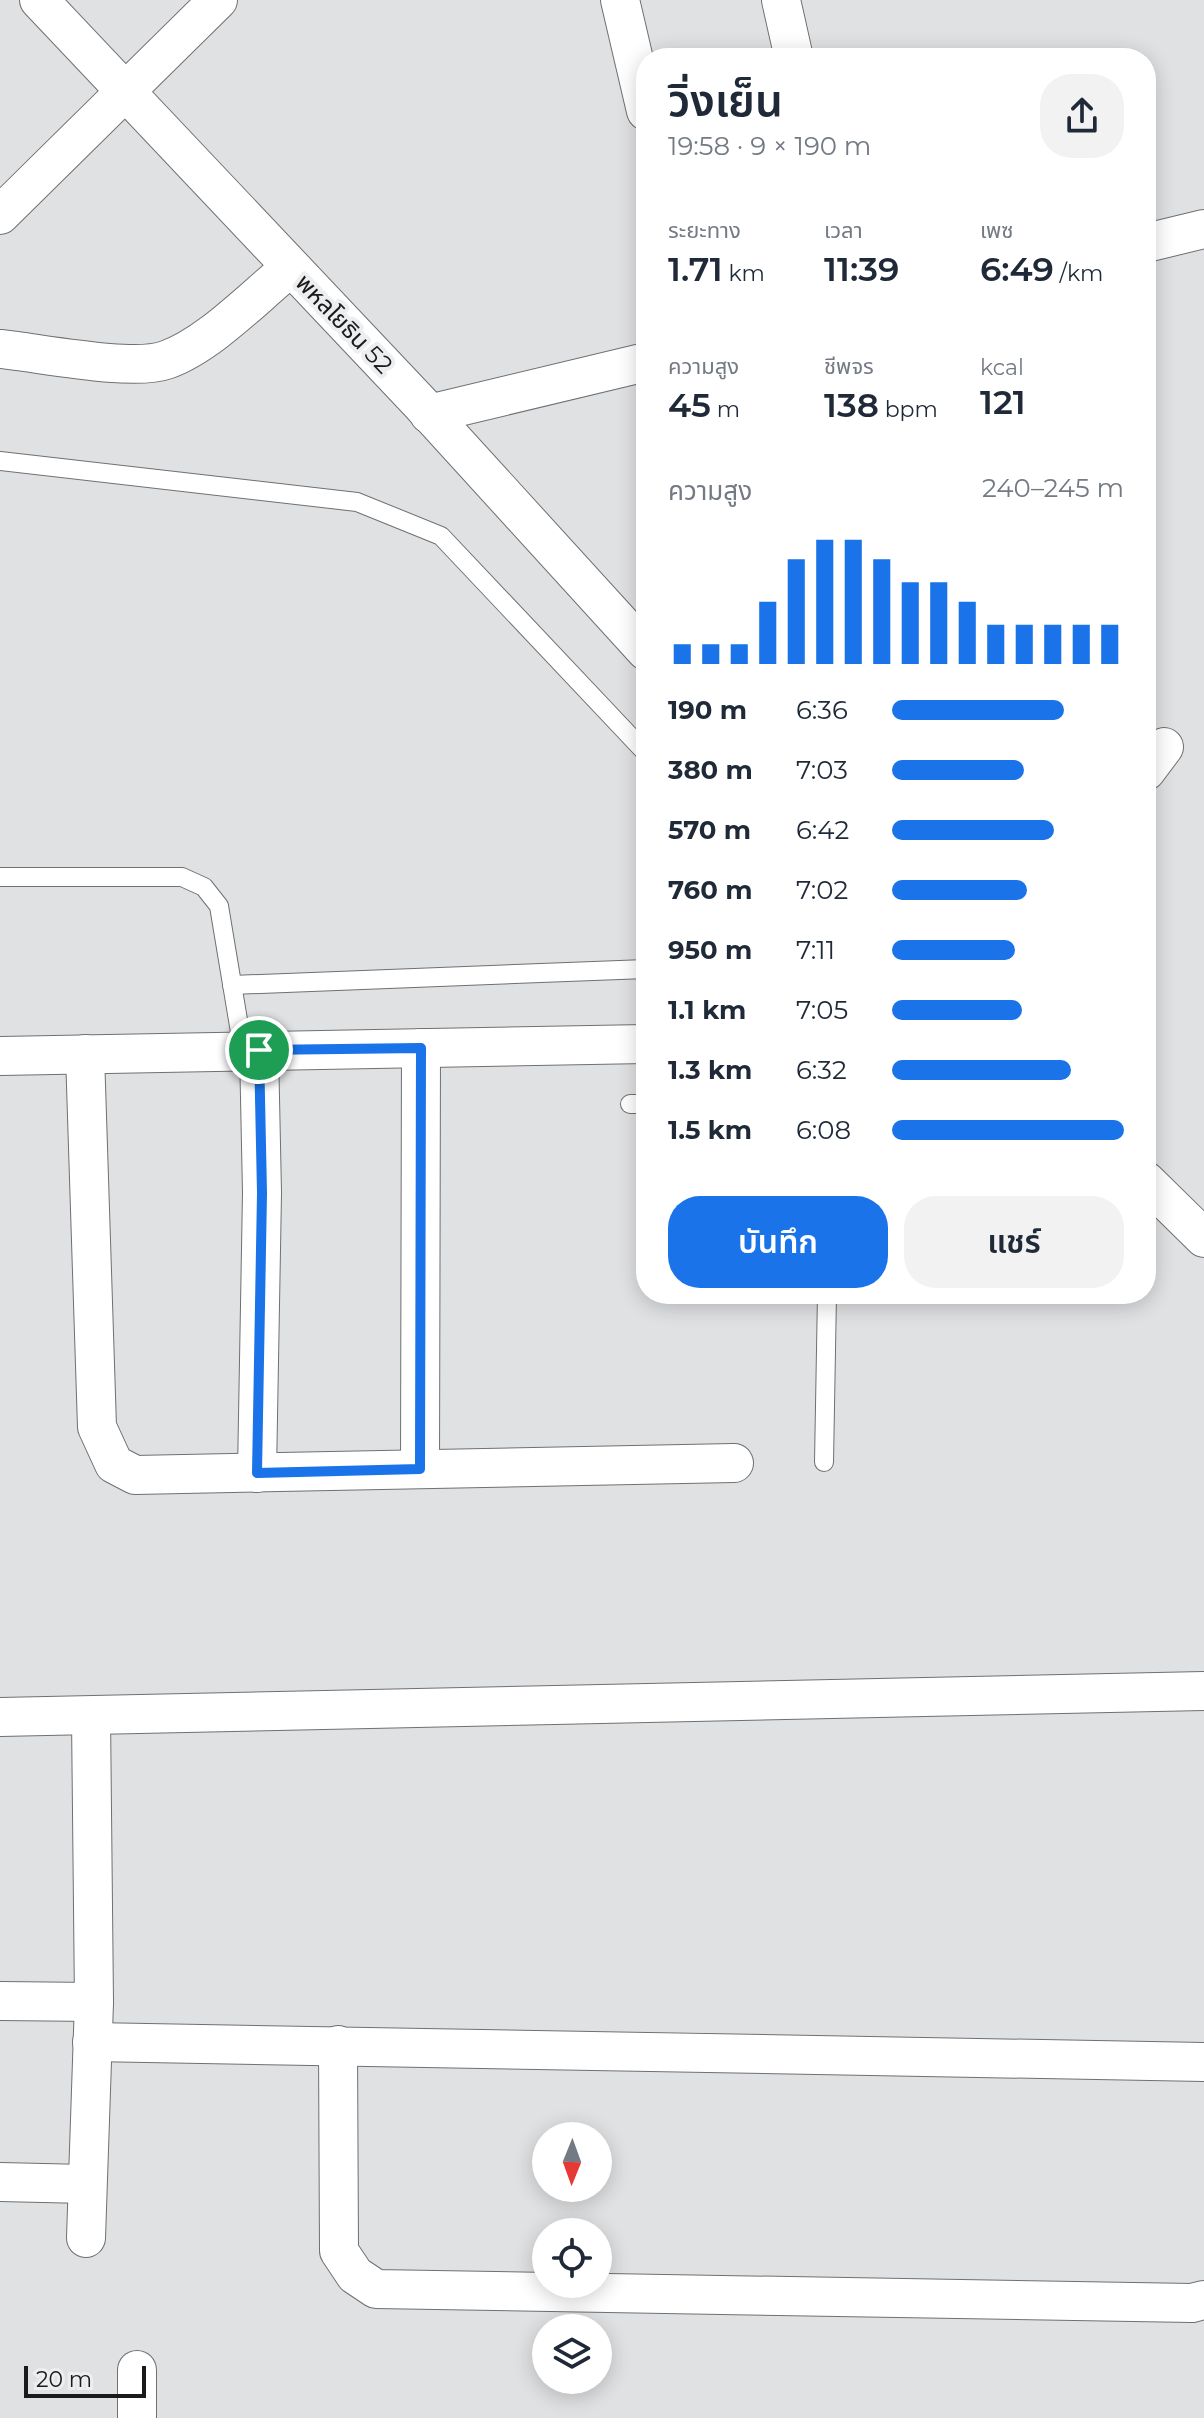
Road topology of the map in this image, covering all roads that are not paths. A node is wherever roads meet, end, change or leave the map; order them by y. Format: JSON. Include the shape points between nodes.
{"nodes":[{"id":1,"x":39,"y":0,"type":"edge"},
{"id":2,"x":218,"y":0,"type":"edge"},
{"id":3,"x":620,"y":0,"type":"edge"},
{"id":4,"x":781,"y":0,"type":"edge"},
{"id":5,"x":792,"y":48,"type":"edge"},
{"id":6,"x":636,"y":68,"type":"edge"},
{"id":7,"x":124,"y":90,"type":"junction"},
{"id":8,"x":0,"y":215,"type":"edge"},
{"id":9,"x":1204,"y":229,"type":"edge"},
{"id":10,"x":1156,"y":241,"type":"edge"},
{"id":11,"x":290,"y":268,"type":"junction"},
{"id":12,"x":0,"y":349,"type":"edge"},
{"id":13,"x":636,"y":364,"type":"edge"},
{"id":14,"x":429,"y":414,"type":"junction"},
{"id":15,"x":0,"y":461,"type":"edge"},
{"id":16,"x":636,"y":640,"type":"edge"},
{"id":17,"x":636,"y":742,"type":"edge"},
{"id":18,"x":0,"y":877,"type":"edge"},
{"id":19,"x":636,"y":969,"type":"edge"},
{"id":20,"x":232,"y":985,"type":"junction"},
{"id":21,"x":636,"y":1044,"type":"edge"},
{"id":22,"x":421,"y":1048,"type":"junction"},
{"id":23,"x":251,"y":1050,"type":"junction"},
{"id":24,"x":85,"y":1054,"type":"junction"},
{"id":25,"x":0,"y":1056,"type":"edge"},
{"id":26,"x":1156,"y":1191,"type":"edge"},
{"id":27,"x":1204,"y":1238,"type":"edge"},
{"id":28,"x":827,"y":1304,"type":"edge"},
{"id":29,"x":824,"y":1462,"type":"dead end"},
{"id":30,"x":734,"y":1463,"type":"dead end"},
{"id":31,"x":420,"y":1469,"type":"junction"},
{"id":32,"x":257,"y":1473,"type":"junction"},
{"id":33,"x":1204,"y":1691,"type":"edge"},
{"id":34,"x":91,"y":1716,"type":"junction"},
{"id":35,"x":0,"y":1717,"type":"edge"},
{"id":36,"x":0,"y":2001,"type":"edge"},
{"id":37,"x":94,"y":2002,"type":"junction"},
{"id":38,"x":92,"y":2042,"type":"junction"},
{"id":39,"x":338,"y":2045,"type":"junction"},
{"id":40,"x":1204,"y":2062,"type":"edge"},
{"id":41,"x":0,"y":2182,"type":"edge"},
{"id":42,"x":86,"y":2184,"type":"junction"},
{"id":43,"x":86,"y":2238,"type":"dead end"},
{"id":44,"x":1204,"y":2300,"type":"edge"},
{"id":45,"x":137,"y":2370,"type":"dead end"},
{"id":46,"x":137,"y":2418,"type":"edge"}],
"edges":[{"from":1,"to":7,"type":"street","name":"พหลโยธิน 52"},
{"from":2,"to":7,"type":"street"},
{"from":3,"to":6,"type":"street"},
{"from":4,"to":5,"type":"street"},
{"from":7,"to":8,"type":"street"},
{"from":7,"to":11,"type":"street","name":"พหลโยธิน 52"},
{"from":9,"to":10,"type":"street"},
{"from":11,"to":12,"type":"street","via":[[188,351],[163,361]]},
{"from":11,"to":14,"type":"street","name":"พหลโยธิน 52"},
{"from":13,"to":14,"type":"street"},
{"from":14,"to":16,"type":"street","name":"พหลโยธิน 52"},
{"from":15,"to":17,"type":"lane","via":[[357,502],[441,536]]},
{"from":18,"to":20,"type":"lane","via":[[182,877],[204,887],[219,906]]},
{"from":19,"to":20,"type":"lane"},
{"from":20,"to":23,"type":"lane"},
{"from":21,"to":22,"type":"street"},
{"from":22,"to":23,"type":"street"},
{"from":22,"to":31,"type":"street"},
{"from":23,"to":24,"type":"street"},
{"from":23,"to":32,"type":"street","via":[[262,1193]]},
{"from":24,"to":25,"type":"street"},
{"from":24,"to":32,"type":"street","via":[[97,1427],[114,1464],[135,1475]]},
{"from":26,"to":27,"type":"street"},
{"from":28,"to":29,"type":"lane"},
{"from":30,"to":31,"type":"street"},
{"from":31,"to":32,"type":"street"},
{"from":33,"to":34,"type":"street"},
{"from":34,"to":35,"type":"street"},
{"from":34,"to":37,"type":"street"},
{"from":36,"to":37,"type":"street"},
{"from":37,"to":38,"type":"street"},
{"from":38,"to":39,"type":"street"},
{"from":38,"to":42,"type":"street"},
{"from":39,"to":40,"type":"street"},
{"from":39,"to":44,"type":"street","via":[[339,2251],[355,2275],[376,2289]]},
{"from":41,"to":42,"type":"street"},
{"from":42,"to":43,"type":"street"},
{"from":45,"to":46,"type":"street"}]}
